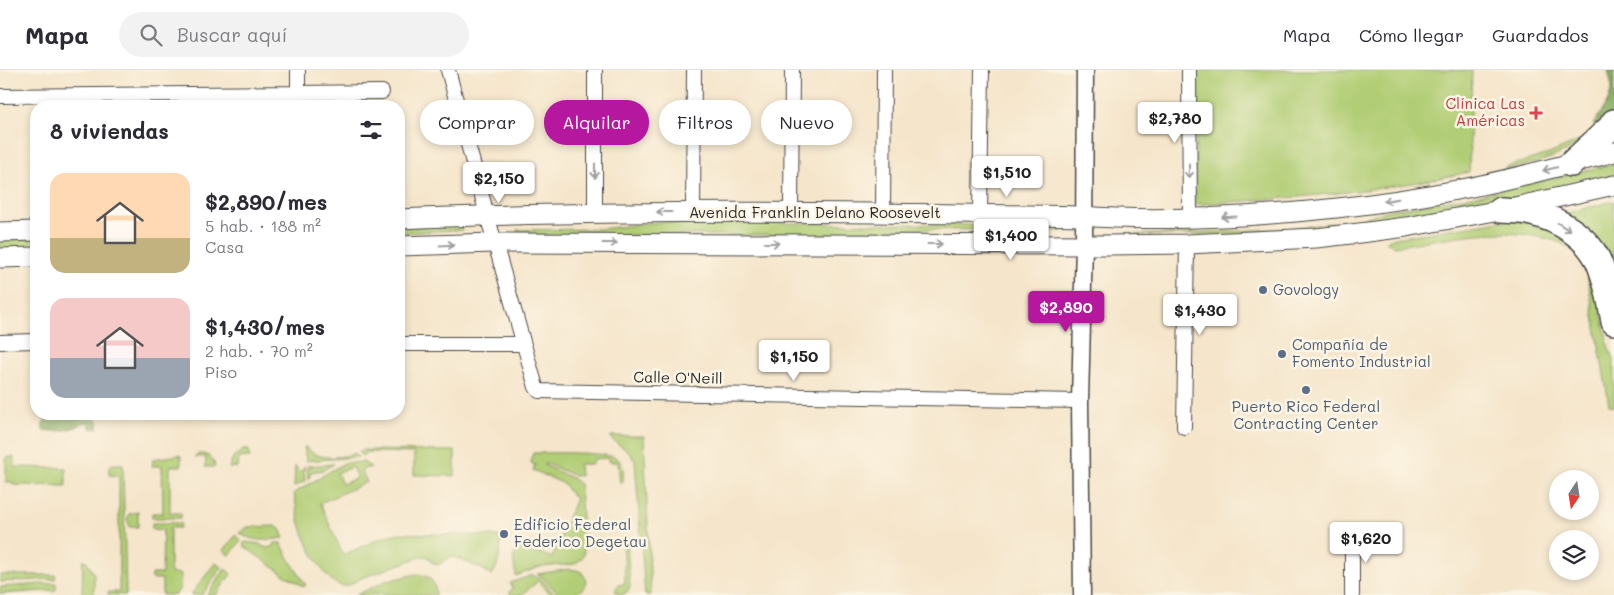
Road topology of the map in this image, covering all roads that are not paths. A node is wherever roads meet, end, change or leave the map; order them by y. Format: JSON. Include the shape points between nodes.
{"nodes":[{"id":1,"x":298,"y":70,"type":"edge"},
{"id":2,"x":448,"y":70,"type":"edge"},
{"id":3,"x":595,"y":70,"type":"edge"},
{"id":4,"x":694,"y":70,"type":"edge"},
{"id":5,"x":792,"y":70,"type":"edge"},
{"id":6,"x":884,"y":70,"type":"edge"},
{"id":7,"x":982,"y":70,"type":"edge"},
{"id":8,"x":1085,"y":70,"type":"edge"},
{"id":9,"x":1188,"y":70,"type":"edge"},
{"id":10,"x":382,"y":92,"type":"dead end"},
{"id":11,"x":0,"y":96,"type":"edge"},
{"id":12,"x":298,"y":100,"type":"edge"},
{"id":13,"x":1614,"y":122,"type":"edge"},
{"id":14,"x":1614,"y":152,"type":"edge"},
{"id":15,"x":1571,"y":164,"type":"junction"},
{"id":16,"x":1614,"y":185,"type":"edge"},
{"id":17,"x":1501,"y":210,"type":"junction"},
{"id":18,"x":791,"y":211,"type":"junction"},
{"id":19,"x":595,"y":212,"type":"junction"},
{"id":20,"x":692,"y":212,"type":"junction"},
{"id":21,"x":883,"y":213,"type":"junction"},
{"id":22,"x":980,"y":214,"type":"junction"},
{"id":23,"x":487,"y":216,"type":"junction"},
{"id":24,"x":1083,"y":216,"type":"junction"},
{"id":25,"x":405,"y":218,"type":"edge"},
{"id":26,"x":1190,"y":218,"type":"junction"},
{"id":27,"x":30,"y":231,"type":"edge"},
{"id":28,"x":0,"y":232,"type":"edge"},
{"id":29,"x":494,"y":243,"type":"junction"},
{"id":30,"x":1084,"y":244,"type":"junction"},
{"id":31,"x":1187,"y":244,"type":"junction"},
{"id":32,"x":405,"y":246,"type":"edge"},
{"id":33,"x":30,"y":257,"type":"edge"},
{"id":34,"x":0,"y":258,"type":"edge"},
{"id":35,"x":1614,"y":322,"type":"edge"},
{"id":36,"x":0,"y":342,"type":"edge"},
{"id":37,"x":30,"y":342,"type":"edge"},
{"id":38,"x":405,"y":344,"type":"edge"},
{"id":39,"x":523,"y":344,"type":"junction"},
{"id":40,"x":1080,"y":401,"type":"junction"},
{"id":41,"x":1184,"y":426,"type":"dead end"},
{"id":42,"x":1352,"y":533,"type":"dead end"},
{"id":43,"x":1082,"y":595,"type":"edge"},
{"id":44,"x":1352,"y":595,"type":"edge"}],
"edges":[{"from":1,"to":12,"type":"street"},
{"from":2,"to":23,"type":"street","name":"Calle O'Neill"},
{"from":3,"to":19,"type":"street","one_way":true},
{"from":4,"to":20,"type":"street"},
{"from":5,"to":18,"type":"street"},
{"from":6,"to":21,"type":"street"},
{"from":7,"to":22,"type":"street"},
{"from":8,"to":24,"type":"street"},
{"from":9,"to":26,"type":"street","one_way":true},
{"from":10,"to":12,"type":"street"},
{"from":11,"to":12,"type":"street"},
{"from":13,"to":15,"type":"highway"},
{"from":14,"to":15,"type":"main road","name":"Avenida Franklin Delano Roosevelt"},
{"from":15,"to":26,"type":"main road","name":"Avenida Franklin Delano Roosevelt","one_way":true,"via":[[1385,202],[1263,215]]},
{"from":16,"to":17,"type":"main road","name":"Avenida Franklin Delano Roosevelt"},
{"from":17,"to":31,"type":"main road","name":"Avenida Franklin Delano Roosevelt","via":[[1406,227],[1316,238]]},
{"from":17,"to":35,"type":"highway","one_way":true,"via":[[1530,212],[1552,220],[1580,238],[1600,266]]},
{"from":18,"to":20,"type":"main road","name":"Avenida Franklin Delano Roosevelt"},
{"from":18,"to":21,"type":"main road","name":"Avenida Franklin Delano Roosevelt"},
{"from":20,"to":19,"type":"main road","name":"Avenida Franklin Delano Roosevelt","one_way":true},
{"from":19,"to":23,"type":"main road","name":"Avenida Franklin Delano Roosevelt"},
{"from":21,"to":22,"type":"main road","name":"Avenida Franklin Delano Roosevelt"},
{"from":22,"to":24,"type":"main road","name":"Avenida Franklin Delano Roosevelt"},
{"from":23,"to":25,"type":"main road","name":"Avenida Franklin Delano Roosevelt"},
{"from":23,"to":29,"type":"street","name":"Calle O'Neill"},
{"from":24,"to":26,"type":"main road","name":"Avenida Franklin Delano Roosevelt"},
{"from":24,"to":30,"type":"street"},
{"from":27,"to":28,"type":"main road"},
{"from":29,"to":30,"type":"main road","name":"Avenida Franklin Delano Roosevelt","one_way":true},
{"from":32,"to":29,"type":"main road","name":"Avenida Franklin Delano Roosevelt","one_way":true},
{"from":29,"to":39,"type":"street","name":"Calle O'Neill"},
{"from":30,"to":31,"type":"main road","name":"Avenida Franklin Delano Roosevelt"},
{"from":30,"to":40,"type":"street"},
{"from":31,"to":41,"type":"street"},
{"from":33,"to":34,"type":"main road"},
{"from":36,"to":37,"type":"street"},
{"from":38,"to":39,"type":"street"},
{"from":39,"to":40,"type":"street","name":"Calle O'Neill","via":[[536,387],[544,392]]},
{"from":40,"to":43,"type":"street"},
{"from":42,"to":44,"type":"street"}]}
